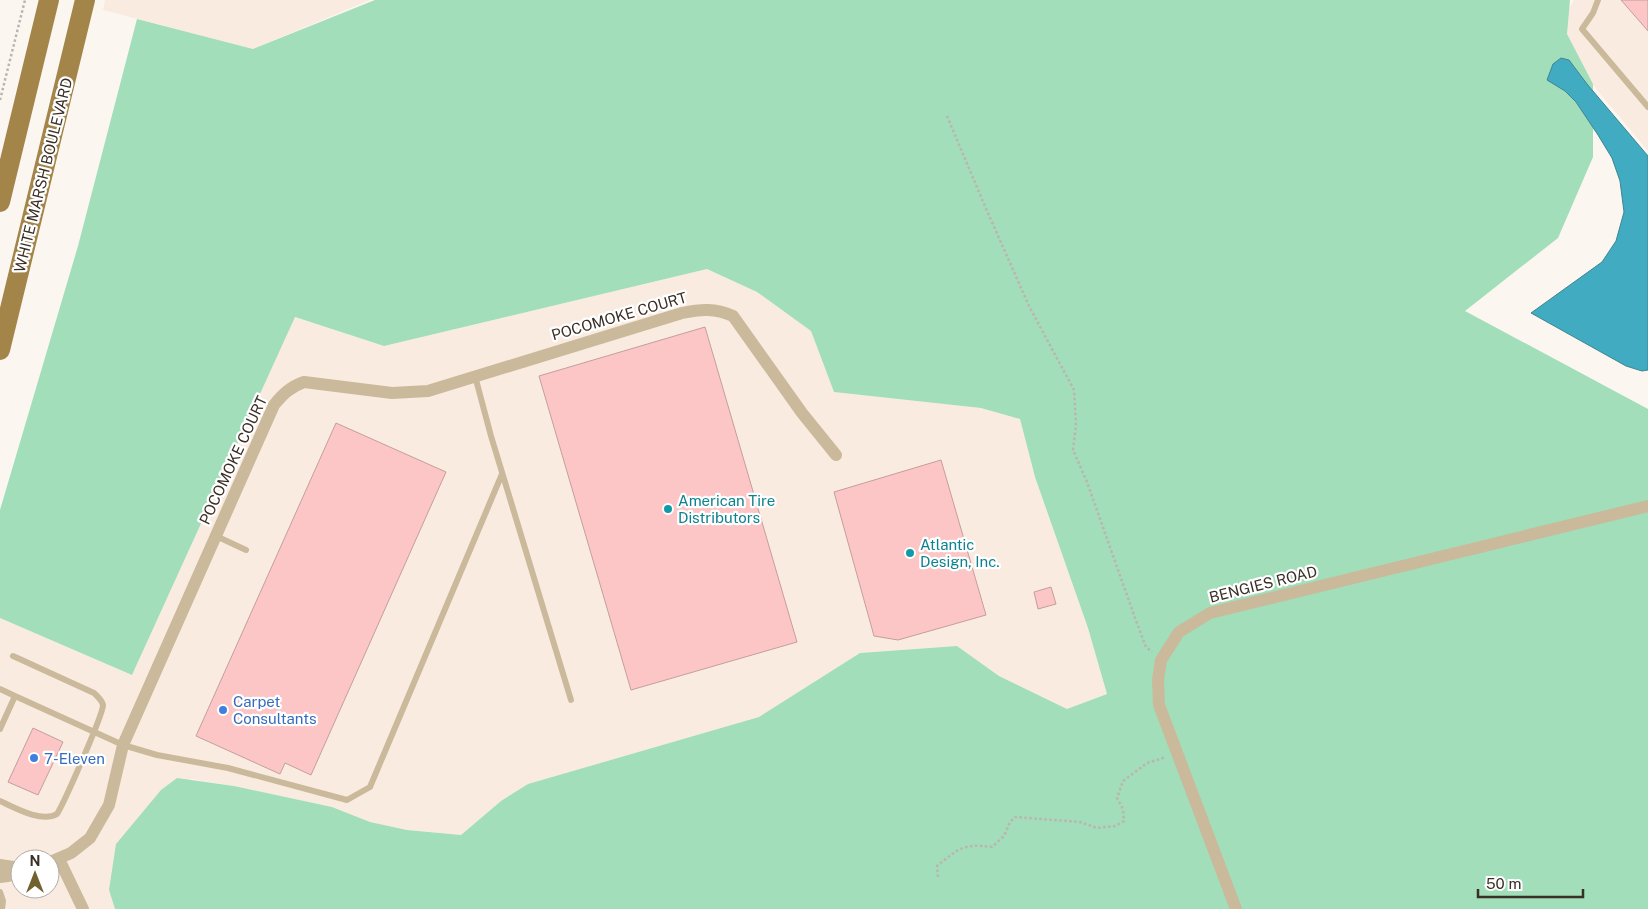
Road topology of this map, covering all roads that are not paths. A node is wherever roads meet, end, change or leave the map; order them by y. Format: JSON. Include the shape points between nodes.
{"nodes":[{"id":1,"x":49,"y":0,"type":"edge"},
{"id":2,"x":86,"y":0,"type":"edge"},
{"id":3,"x":1598,"y":0,"type":"edge"},
{"id":4,"x":1648,"y":107,"type":"edge"},
{"id":5,"x":0,"y":202,"type":"edge"},
{"id":6,"x":0,"y":350,"type":"edge"},
{"id":7,"x":475,"y":376,"type":"junction"},
{"id":8,"x":836,"y":455,"type":"dead end"},
{"id":9,"x":502,"y":474,"type":"junction"},
{"id":10,"x":1648,"y":506,"type":"edge"},
{"id":11,"x":214,"y":536,"type":"junction"},
{"id":12,"x":246,"y":550,"type":"dead end"},
{"id":13,"x":13,"y":656,"type":"dead end"},
{"id":14,"x":0,"y":689,"type":"edge"},
{"id":15,"x":14,"y":696,"type":"junction"},
{"id":16,"x":571,"y":700,"type":"dead end"},
{"id":17,"x":2,"y":718,"type":"edge"},
{"id":18,"x":0,"y":729,"type":"edge"},
{"id":19,"x":94,"y":732,"type":"junction"},
{"id":20,"x":123,"y":745,"type":"junction"},
{"id":21,"x":0,"y":801,"type":"edge"},
{"id":22,"x":60,"y":858,"type":"edge"},
{"id":23,"x":60,"y":871,"type":"edge"},
{"id":24,"x":0,"y":892,"type":"edge"},
{"id":25,"x":2,"y":909,"type":"edge"},
{"id":26,"x":83,"y":909,"type":"edge"},
{"id":27,"x":1236,"y":909,"type":"edge"}],
"edges":[{"from":1,"to":5,"type":"main road"},
{"from":2,"to":6,"type":"main road","name":"WHITE MARSH BOULEVARD"},
{"from":3,"to":4,"type":"lane","via":[[1582,28]]},
{"from":7,"to":8,"type":"street","name":"POCOMOKE COURT","via":[[682,313],[710,309],[721,311],[732,316]]},
{"from":7,"to":9,"type":"lane"},
{"from":7,"to":11,"type":"street","name":"POCOMOKE COURT","via":[[428,391],[401,393],[304,382],[292,386],[274,405]]},
{"from":9,"to":16,"type":"lane"},
{"from":9,"to":20,"type":"lane","via":[[370,787],[347,800],[228,768]]},
{"from":10,"to":27,"type":"street","name":"BENGIES ROAD","via":[[1210,613],[1179,632],[1161,660],[1159,705]]},
{"from":11,"to":12,"type":"lane"},
{"from":11,"to":20,"type":"street","name":"POCOMOKE COURT"},
{"from":13,"to":19,"type":"lane","via":[[101,699],[103,706]]},
{"from":14,"to":15,"type":"lane"},
{"from":15,"to":17,"type":"lane"},
{"from":15,"to":19,"type":"lane"},
{"from":17,"to":18,"type":"lane"},
{"from":19,"to":20,"type":"lane"},
{"from":19,"to":21,"type":"lane","via":[[57,814],[43,818]]},
{"from":20,"to":22,"type":"street","name":"POCOMOKE COURT","via":[[109,805],[90,838]]},
{"from":23,"to":26,"type":"street"},
{"from":24,"to":25,"type":"lane"}]}
